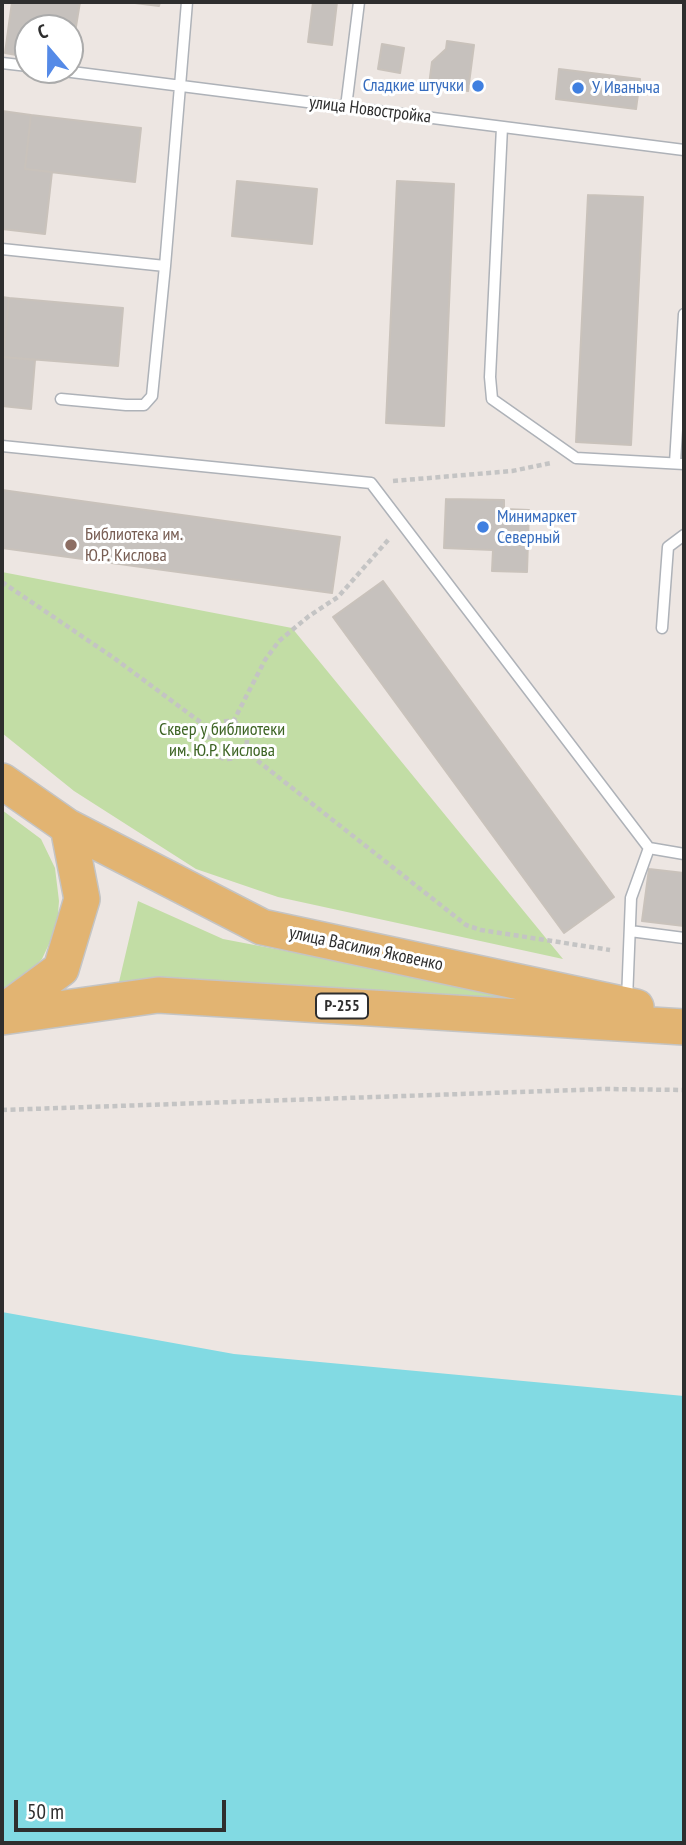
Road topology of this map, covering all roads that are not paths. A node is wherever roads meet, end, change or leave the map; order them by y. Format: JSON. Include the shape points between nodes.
{"nodes":[{"id":1,"x":187,"y":2,"type":"edge"},
{"id":2,"x":359,"y":2,"type":"edge"},
{"id":3,"x":84,"y":74,"type":"edge"},
{"id":4,"x":181,"y":86,"type":"junction"},
{"id":5,"x":346,"y":107,"type":"junction"},
{"id":6,"x":502,"y":127,"type":"junction"},
{"id":7,"x":684,"y":150,"type":"edge"},
{"id":8,"x":2,"y":249,"type":"edge"},
{"id":9,"x":165,"y":267,"type":"junction"},
{"id":10,"x":684,"y":314,"type":"edge"},
{"id":11,"x":61,"y":399,"type":"dead end"},
{"id":12,"x":2,"y":446,"type":"edge"},
{"id":13,"x":680,"y":463,"type":"edge"},
{"id":14,"x":684,"y":534,"type":"edge"},
{"id":15,"x":662,"y":628,"type":"dead end"},
{"id":16,"x":2,"y":781,"type":"edge"},
{"id":17,"x":68,"y":827,"type":"junction"},
{"id":18,"x":649,"y":848,"type":"junction"},
{"id":19,"x":684,"y":854,"type":"edge"},
{"id":20,"x":630,"y":931,"type":"junction"},
{"id":21,"x":684,"y":938,"type":"edge"},
{"id":22,"x":627,"y":1005,"type":"junction"},
{"id":23,"x":2,"y":1008,"type":"edge"},
{"id":24,"x":2,"y":1017,"type":"edge"},
{"id":25,"x":684,"y":1017,"type":"edge"},
{"id":26,"x":684,"y":1027,"type":"edge"}],
"edges":[{"from":1,"to":4,"type":"lane"},
{"from":2,"to":5,"type":"lane"},
{"from":3,"to":4,"type":"lane","name":"улица Новостройка"},
{"from":4,"to":5,"type":"lane","name":"улица Новостройка"},
{"from":4,"to":9,"type":"lane"},
{"from":5,"to":6,"type":"lane","name":"улица Новостройка"},
{"from":6,"to":7,"type":"lane","name":"улица Новостройка"},
{"from":6,"to":13,"type":"lane","via":[[492,399],[576,458]]},
{"from":8,"to":9,"type":"lane"},
{"from":9,"to":11,"type":"lane","via":[[152,396],[144,405]]},
{"from":10,"to":13,"type":"lane"},
{"from":12,"to":18,"type":"lane","via":[[371,483]]},
{"from":14,"to":15,"type":"lane","via":[[668,547]]},
{"from":16,"to":17,"type":"main road","name":"улица Василия Яковенко"},
{"from":17,"to":22,"type":"main road","name":"улица Василия Яковенко","via":[[262,927]]},
{"from":17,"to":23,"type":"main road","via":[[82,900],[61,969]]},
{"from":18,"to":19,"type":"lane"},
{"from":18,"to":20,"type":"lane","via":[[631,898]]},
{"from":20,"to":21,"type":"lane"},
{"from":20,"to":22,"type":"lane"},
{"from":22,"to":25,"type":"main road","name":"улица Василия Яковенко"},
{"from":24,"to":26,"type":"main road","number":"Р-255","via":[[158,995]]}]}
